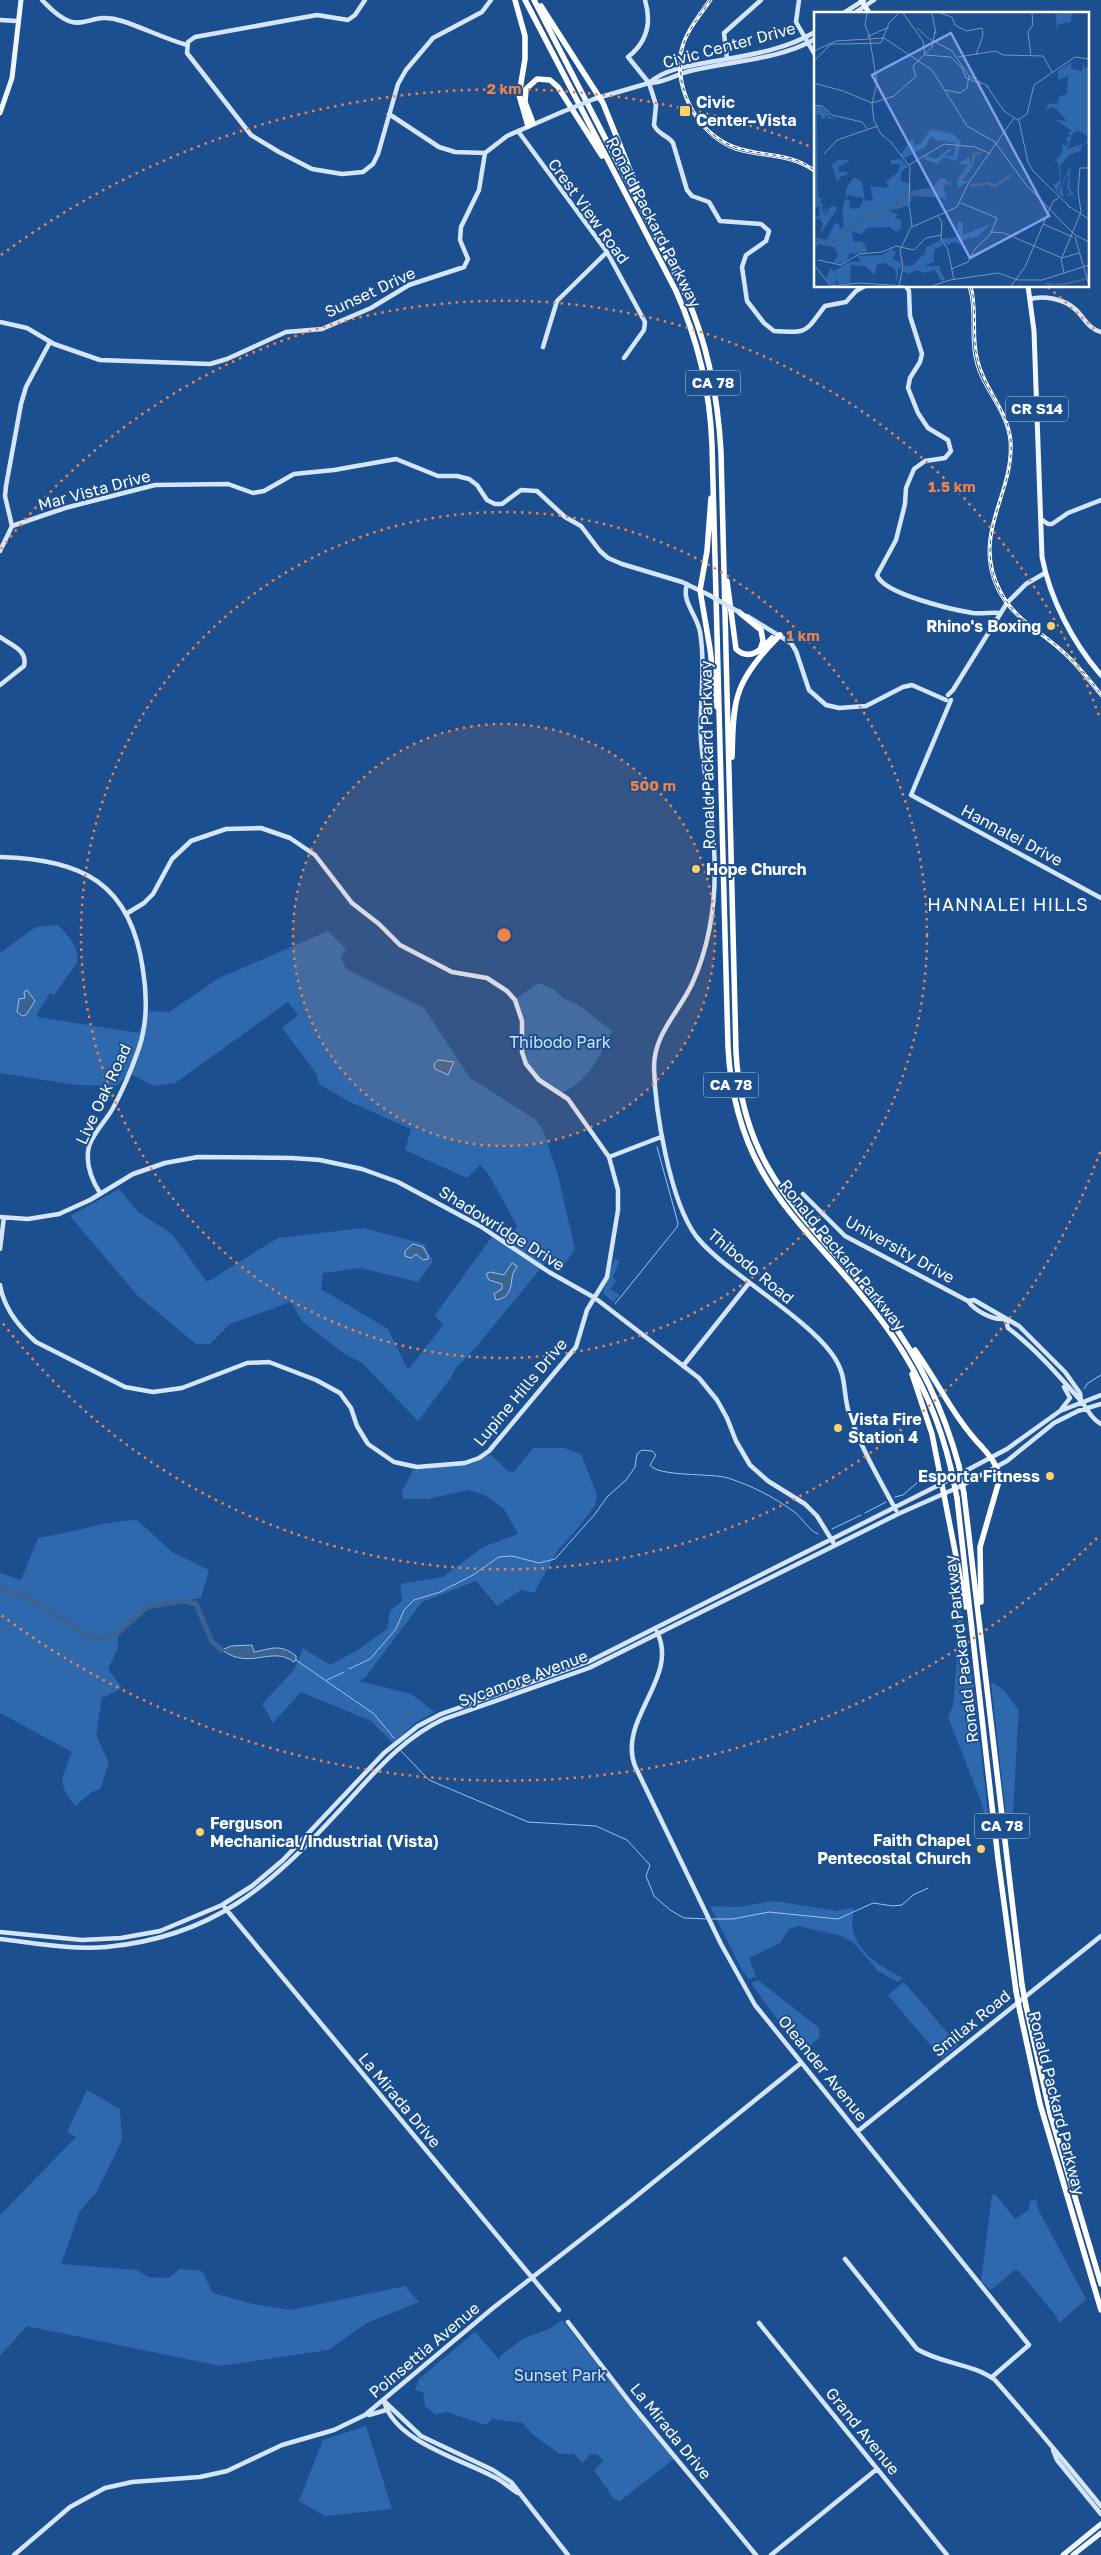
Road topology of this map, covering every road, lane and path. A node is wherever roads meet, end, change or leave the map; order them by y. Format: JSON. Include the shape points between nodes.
{"nodes":[{"id":1,"x":21,"y":0,"type":"edge"},
{"id":2,"x":42,"y":0,"type":"edge"},
{"id":3,"x":365,"y":0,"type":"edge"},
{"id":4,"x":491,"y":0,"type":"edge"},
{"id":5,"x":515,"y":0,"type":"edge"},
{"id":6,"x":525,"y":0,"type":"edge"},
{"id":7,"x":535,"y":0,"type":"edge"},
{"id":8,"x":645,"y":0,"type":"edge"},
{"id":9,"x":761,"y":0,"type":"edge"},
{"id":10,"x":799,"y":0,"type":"edge"},
{"id":11,"x":874,"y":0,"type":"edge"},
{"id":12,"x":863,"y":2,"type":"edge"},
{"id":13,"x":846,"y":12,"type":"edge"},
{"id":14,"x":855,"y":12,"type":"edge"},
{"id":15,"x":0,"y":20,"type":"edge"},
{"id":16,"x":17,"y":22,"type":"junction"},
{"id":17,"x":814,"y":32,"type":"edge"},
{"id":18,"x":805,"y":37,"type":"junction"},
{"id":19,"x":814,"y":40,"type":"edge"},
{"id":20,"x":808,"y":43,"type":"junction"},
{"id":21,"x":187,"y":45,"type":"junction"},
{"id":22,"x":814,"y":53,"type":"edge"},
{"id":23,"x":727,"y":59,"type":"junction"},
{"id":24,"x":649,"y":82,"type":"junction"},
{"id":25,"x":597,"y":98,"type":"junction"},
{"id":26,"x":0,"y":113,"type":"edge"},
{"id":27,"x":389,"y":114,"type":"junction"},
{"id":28,"x":531,"y":125,"type":"junction"},
{"id":29,"x":518,"y":131,"type":"junction"},
{"id":30,"x":485,"y":154,"type":"junction"},
{"id":31,"x":624,"y":192,"type":"junction"},
{"id":32,"x":652,"y":229,"type":"junction"},
{"id":33,"x":607,"y":252,"type":"junction"},
{"id":34,"x":861,"y":288,"type":"edge"},
{"id":35,"x":907,"y":288,"type":"edge"},
{"id":36,"x":1028,"y":288,"type":"edge"},
{"id":37,"x":1030,"y":299,"type":"junction"},
{"id":38,"x":0,"y":322,"type":"edge"},
{"id":39,"x":1101,"y":332,"type":"edge"},
{"id":40,"x":50,"y":342,"type":"junction"},
{"id":41,"x":543,"y":347,"type":"dead end"},
{"id":42,"x":624,"y":358,"type":"dead end"},
{"id":43,"x":713,"y":487,"type":"junction"},
{"id":44,"x":1101,"y":500,"type":"edge"},
{"id":45,"x":1041,"y":519,"type":"junction"},
{"id":46,"x":12,"y":526,"type":"junction"},
{"id":47,"x":0,"y":551,"type":"edge"},
{"id":48,"x":723,"y":556,"type":"junction"},
{"id":49,"x":1045,"y":573,"type":"junction"},
{"id":50,"x":687,"y":584,"type":"junction"},
{"id":51,"x":700,"y":590,"type":"junction"},
{"id":52,"x":739,"y":612,"type":"junction"},
{"id":53,"x":1000,"y":613,"type":"junction"},
{"id":54,"x":779,"y":634,"type":"junction"},
{"id":55,"x":0,"y":638,"type":"edge"},
{"id":56,"x":756,"y":653,"type":"junction"},
{"id":57,"x":1101,"y":675,"type":"edge"},
{"id":58,"x":0,"y":685,"type":"edge"},
{"id":59,"x":948,"y":698,"type":"junction"},
{"id":60,"x":721,"y":751,"type":"junction"},
{"id":61,"x":729,"y":772,"type":"junction"},
{"id":62,"x":0,"y":857,"type":"edge"},
{"id":63,"x":1101,"y":898,"type":"edge"},
{"id":64,"x":126,"y":914,"type":"junction"},
{"id":65,"x":661,"y":1137,"type":"junction"},
{"id":66,"x":609,"y":1157,"type":"junction"},
{"id":67,"x":100,"y":1193,"type":"junction"},
{"id":68,"x":803,"y":1194,"type":"dead end"},
{"id":69,"x":2,"y":1217,"type":"edge"},
{"id":70,"x":0,"y":1248,"type":"edge"},
{"id":71,"x":750,"y":1283,"type":"junction"},
{"id":72,"x":0,"y":1285,"type":"edge"},
{"id":73,"x":595,"y":1298,"type":"junction"},
{"id":74,"x":1005,"y":1320,"type":"junction"},
{"id":75,"x":890,"y":1321,"type":"junction"},
{"id":76,"x":909,"y":1362,"type":"junction"},
{"id":77,"x":683,"y":1366,"type":"junction"},
{"id":78,"x":1056,"y":1373,"type":"junction"},
{"id":79,"x":1101,"y":1395,"type":"edge"},
{"id":80,"x":1081,"y":1401,"type":"junction"},
{"id":81,"x":1101,"y":1404,"type":"edge"},
{"id":82,"x":1086,"y":1409,"type":"junction"},
{"id":83,"x":1060,"y":1411,"type":"junction"},
{"id":84,"x":1101,"y":1424,"type":"edge"},
{"id":85,"x":990,"y":1458,"type":"junction"},
{"id":86,"x":996,"y":1468,"type":"junction"},
{"id":87,"x":941,"y":1484,"type":"junction"},
{"id":88,"x":943,"y":1494,"type":"junction"},
{"id":89,"x":895,"y":1508,"type":"junction"},
{"id":90,"x":898,"y":1514,"type":"junction"},
{"id":91,"x":832,"y":1540,"type":"junction"},
{"id":92,"x":835,"y":1546,"type":"junction"},
{"id":93,"x":979,"y":1611,"type":"junction"},
{"id":94,"x":655,"y":1628,"type":"junction"},
{"id":95,"x":971,"y":1629,"type":"junction"},
{"id":96,"x":658,"y":1634,"type":"junction"},
{"id":97,"x":222,"y":1905,"type":"junction"},
{"id":98,"x":226,"y":1910,"type":"junction"},
{"id":99,"x":0,"y":1932,"type":"edge"},
{"id":100,"x":1101,"y":1936,"type":"edge"},
{"id":101,"x":0,"y":1939,"type":"edge"},
{"id":102,"x":801,"y":2063,"type":"junction"},
{"id":103,"x":858,"y":2131,"type":"junction"},
{"id":104,"x":845,"y":2259,"type":"dead end"},
{"id":105,"x":532,"y":2279,"type":"junction"},
{"id":106,"x":1101,"y":2282,"type":"edge"},
{"id":107,"x":559,"y":2310,"type":"dead end"},
{"id":108,"x":1101,"y":2310,"type":"edge"},
{"id":109,"x":568,"y":2322,"type":"dead end"},
{"id":110,"x":759,"y":2323,"type":"dead end"},
{"id":111,"x":992,"y":2377,"type":"junction"},
{"id":112,"x":384,"y":2401,"type":"junction"},
{"id":113,"x":386,"y":2410,"type":"junction"},
{"id":114,"x":365,"y":2415,"type":"junction"},
{"id":115,"x":1053,"y":2449,"type":"junction"},
{"id":116,"x":877,"y":2469,"type":"junction"},
{"id":117,"x":519,"y":2494,"type":"junction"},
{"id":118,"x":1101,"y":2506,"type":"edge"},
{"id":119,"x":1101,"y":2514,"type":"edge"},
{"id":120,"x":1101,"y":2524,"type":"edge"},
{"id":121,"x":1101,"y":2533,"type":"edge"},
{"id":122,"x":14,"y":2555,"type":"edge"},
{"id":123,"x":568,"y":2555,"type":"edge"},
{"id":124,"x":756,"y":2555,"type":"edge"},
{"id":125,"x":771,"y":2555,"type":"edge"},
{"id":126,"x":947,"y":2555,"type":"edge"},
{"id":127,"x":1063,"y":2555,"type":"edge"},
{"id":128,"x":1074,"y":2555,"type":"edge"}],
"edges":[{"from":1,"to":16,"type":"main road"},
{"from":2,"to":21,"type":"street","via":[[72,23],[113,19]]},
{"from":3,"to":21,"type":"street","via":[[348,20],[317,15],[195,37]]},
{"from":4,"to":27,"type":"street","via":[[482,12],[433,38],[402,76]]},
{"from":5,"to":28,"type":"highway","via":[[525,36],[519,95]]},
{"from":6,"to":31,"type":"highway","name":"Ronald Packard Parkway","number":"CA 78"},
{"from":7,"to":25,"type":"highway"},
{"from":7,"to":32,"type":"highway","name":"Ronald Packard Parkway","number":"CA 78"},
{"from":8,"to":24,"type":"street","via":[[648,27],[640,45],[628,57]]},
{"from":9,"to":23,"type":"street","via":[[724,33]]},
{"from":10,"to":18,"type":"street","via":[[796,22]]},
{"from":11,"to":12,"type":"street"},
{"from":12,"to":13,"type":"street"},
{"from":12,"to":14,"type":"street"},
{"from":15,"to":16,"type":"street"},
{"from":16,"to":26,"type":"main road","via":[[12,78]]},
{"from":17,"to":18,"type":"street","name":"Civic Center Drive"},
{"from":18,"to":20,"type":"street"},
{"from":18,"to":23,"type":"street","name":"Civic Center Drive","via":[[781,47]]},
{"from":19,"to":20,"type":"street","name":"Civic Center Drive"},
{"from":20,"to":22,"type":"street"},
{"from":20,"to":24,"type":"street","name":"Civic Center Drive"},
{"from":21,"to":27,"type":"street","via":[[189,56],[251,135],[306,166],[338,174],[363,172],[373,164],[378,154]]},
{"from":23,"to":24,"type":"street","name":"Civic Center Drive","via":[[680,68]]},
{"from":24,"to":25,"type":"street","name":"Civic Center Drive"},
{"from":24,"to":34,"type":"street","via":[[656,108],[654,125],[670,138],[689,193],[709,202],[720,221],[761,224],[769,231],[766,241],[746,255],[742,262],[747,302],[764,323],[774,331],[804,330],[812,325],[825,306],[846,302]]},
{"from":25,"to":28,"type":"street","name":"Civic Center Drive","bridge":true},
{"from":25,"to":32,"type":"highway"},
{"from":27,"to":30,"type":"street","via":[[440,147],[455,152]]},
{"from":28,"to":29,"type":"street"},
{"from":28,"to":31,"type":"highway","via":[[525,102],[526,89],[537,79],[550,80],[564,95]]},
{"from":29,"to":30,"type":"street"},
{"from":29,"to":33,"type":"street","name":"Crest View Road"},
{"from":30,"to":40,"type":"street","name":"Sunset Drive","via":[[479,190],[461,227],[460,240],[468,259],[466,265],[409,285],[371,308],[322,329],[286,332],[210,364],[114,362],[92,358]]},
{"from":31,"to":43,"type":"highway","name":"Ronald Packard Parkway","number":"CA 78","via":[[676,291],[698,348],[710,413]]},
{"from":32,"to":48,"type":"highway","name":"Ronald Packard Parkway","number":"CA 78","via":[[690,304],[710,368],[720,435]]},
{"from":33,"to":41,"type":"street","via":[[558,301]]},
{"from":33,"to":42,"type":"street","name":"Crest View Road","via":[[645,322],[644,330]]},
{"from":35,"to":53,"type":"street","via":[[910,316],[922,354],[908,388],[922,420],[932,432],[948,440],[951,451],[945,458],[920,463],[914,469],[906,488],[896,540],[877,572],[878,579],[924,602],[974,613]]},
{"from":36,"to":37,"type":"main road","number":"CR S14"},
{"from":37,"to":39,"type":"street","via":[[1048,298],[1067,304],[1076,309],[1090,327]]},
{"from":37,"to":45,"type":"main road","number":"CR S14"},
{"from":38,"to":40,"type":"street","name":"Sunset Drive","via":[[28,328]]},
{"from":40,"to":46,"type":"street","via":[[26,387],[21,404],[5,496]]},
{"from":43,"to":51,"type":"highway"},
{"from":43,"to":60,"type":"highway","name":"Ronald Packard Parkway","number":"CA 78"},
{"from":44,"to":45,"type":"street","via":[[1050,524]]},
{"from":45,"to":49,"type":"main road","number":"CR S14"},
{"from":46,"to":47,"type":"street"},
{"from":46,"to":50,"type":"street","name":"Mar Vista Drive","via":[[155,485],[228,484],[253,493],[264,491],[294,474],[396,458],[438,476],[469,478],[478,485],[487,500],[495,504],[502,504],[521,490],[536,491],[565,517],[581,526],[608,558]]},
{"from":48,"to":56,"type":"highway","via":[[735,647],[743,654]]},
{"from":48,"to":61,"type":"highway","name":"Ronald Packard Parkway","number":"CA 78"},
{"from":49,"to":53,"type":"street","via":[[1017,592]]},
{"from":49,"to":57,"type":"main road","number":"CR S14","via":[[1073,636]]},
{"from":50,"to":51,"type":"street","name":"Mar Vista Drive"},
{"from":50,"to":65,"type":"street","name":"Thibodo Road","via":[[685,598],[697,621],[701,638],[701,739],[716,885],[702,957],[691,985],[663,1032],[656,1053],[654,1066]]},
{"from":51,"to":52,"type":"street","name":"Mar Vista Drive","bridge":true},
{"from":51,"to":60,"type":"highway"},
{"from":52,"to":54,"type":"street","name":"Mar Vista Drive"},
{"from":52,"to":56,"type":"highway","via":[[762,631],[763,643]]},
{"from":53,"to":59,"type":"street"},
{"from":54,"to":56,"type":"highway"},
{"from":54,"to":59,"type":"street","name":"Mar Vista Drive","via":[[796,651],[811,692],[830,707],[869,705],[908,685]]},
{"from":54,"to":61,"type":"highway","via":[[740,689]]},
{"from":55,"to":58,"type":"street","via":[[22,652],[25,661],[24,666]]},
{"from":59,"to":63,"type":"street","name":"Hannalei Drive","via":[[911,795]]},
{"from":60,"to":76,"type":"highway","name":"Ronald Packard Parkway","number":"CA 78","via":[[729,1065],[734,1101],[743,1131],[760,1170],[780,1201],[878,1317]]},
{"from":61,"to":75,"type":"highway","name":"Ronald Packard Parkway","number":"CA 78","via":[[737,1061],[745,1112],[762,1158],[783,1194]]},
{"from":62,"to":64,"type":"street","name":"Live Oak Road","via":[[40,860],[81,871],[102,883]]},
{"from":64,"to":66,"type":"street","name":"Lupine Hills Drive","via":[[153,894],[172,859],[191,841],[226,829],[248,827],[271,830],[290,838],[315,856],[352,903],[380,924],[399,944],[452,972],[487,978],[507,991],[517,1004],[522,1021],[522,1052],[526,1064],[538,1080],[568,1099]]},
{"from":64,"to":67,"type":"street","name":"Live Oak Road","via":[[137,936],[146,984],[143,1036],[119,1098],[94,1134],[90,1146],[89,1171]]},
{"from":65,"to":66,"type":"street"},
{"from":65,"to":71,"type":"street","name":"Thibodo Road","via":[[685,1218],[696,1236]]},
{"from":66,"to":73,"type":"street","name":"Lupine Hills Drive","via":[[618,1190],[618,1210],[610,1266]]},
{"from":67,"to":69,"type":"street","name":"Shadowridge Drive","via":[[59,1214]]},
{"from":67,"to":73,"type":"street","name":"Shadowridge Drive","via":[[165,1163],[198,1157],[292,1158],[340,1163],[379,1175],[431,1198]]},
{"from":68,"to":74,"type":"street","name":"University Drive","via":[[845,1236],[968,1301],[974,1300]]},
{"from":69,"to":70,"type":"street"},
{"from":71,"to":77,"type":"street"},
{"from":71,"to":89,"type":"street","name":"Thibodo Road","via":[[818,1339],[833,1356],[844,1378],[848,1409],[857,1433]]},
{"from":72,"to":73,"type":"street","name":"Lupine Hills Drive","via":[[13,1317],[36,1342],[126,1387],[167,1392],[247,1363],[263,1361],[278,1365],[336,1390],[347,1400],[362,1435],[374,1450],[394,1462],[417,1467],[465,1463],[486,1453],[576,1347],[587,1310]]},
{"from":73,"to":77,"type":"street","name":"Shadowridge Drive"},
{"from":74,"to":78,"type":"street","name":"University Drive","via":[[1008,1328]]},
{"from":74,"to":80,"type":"street","name":"University Drive","via":[[1019,1326],[1065,1372],[1080,1393]]},
{"from":75,"to":85,"type":"highway","via":[[929,1370],[960,1423]]},
{"from":75,"to":93,"type":"highway","name":"Ronald Packard Parkway","number":"CA 78","bridge":true,"via":[[916,1358],[948,1427],[964,1494]]},
{"from":76,"to":87,"type":"highway","via":[[930,1425]]},
{"from":76,"to":95,"type":"highway","name":"Ronald Packard Parkway","number":"CA 78","bridge":true,"via":[[935,1415],[951,1469]]},
{"from":77,"to":91,"type":"street","name":"Shadowridge Drive","via":[[717,1400],[750,1465],[768,1481],[805,1504]]},
{"from":78,"to":80,"type":"street","name":"University Drive"},
{"from":78,"to":83,"type":"street","via":[[1070,1398]]},
{"from":79,"to":80,"type":"street","name":"Sycamore Avenue"},
{"from":80,"to":82,"type":"street","name":"University Drive"},
{"from":80,"to":83,"type":"street","name":"Sycamore Avenue"},
{"from":81,"to":82,"type":"street","name":"Sycamore Avenue"},
{"from":82,"to":84,"type":"street","name":"University Drive"},
{"from":82,"to":86,"type":"street","name":"Sycamore Avenue","via":[[1054,1423]]},
{"from":83,"to":85,"type":"street","name":"Sycamore Avenue"},
{"from":85,"to":86,"type":"highway"},
{"from":85,"to":87,"type":"street","name":"Sycamore Avenue"},
{"from":86,"to":88,"type":"street","name":"Sycamore Avenue"},
{"from":86,"to":93,"type":"highway","via":[[999,1481],[980,1547]]},
{"from":87,"to":88,"type":"highway"},
{"from":87,"to":89,"type":"street","name":"Sycamore Avenue"},
{"from":88,"to":90,"type":"street","name":"Sycamore Avenue"},
{"from":88,"to":95,"type":"highway"},
{"from":89,"to":90,"type":"street","name":"Thibodo Road"},
{"from":89,"to":91,"type":"street","name":"Sycamore Avenue"},
{"from":90,"to":92,"type":"street","name":"Sycamore Avenue"},
{"from":91,"to":92,"type":"street","name":"Shadowridge Drive"},
{"from":91,"to":94,"type":"street","name":"Sycamore Avenue"},
{"from":92,"to":96,"type":"street","name":"Sycamore Avenue"},
{"from":93,"to":106,"type":"highway","name":"Ronald Packard Parkway","number":"CA 78","bridge":true,"via":[[1022,1985],[1048,2106]]},
{"from":94,"to":96,"type":"street","name":"Oleander Avenue"},
{"from":94,"to":97,"type":"street","name":"Sycamore Avenue","via":[[575,1668],[441,1714],[418,1726],[384,1753],[283,1860],[252,1886]]},
{"from":95,"to":108,"type":"highway","name":"Ronald Packard Parkway","number":"CA 78","bridge":true,"via":[[1020,2012],[1040,2104]]},
{"from":96,"to":98,"type":"street","name":"Sycamore Avenue","via":[[577,1674],[444,1719],[421,1731],[389,1758],[288,1866]]},
{"from":96,"to":102,"type":"street","name":"Oleander Avenue","via":[[663,1662],[636,1727],[632,1755],[710,1921],[755,2005]]},
{"from":97,"to":98,"type":"street","name":"La Mirada Drive"},
{"from":97,"to":99,"type":"street","name":"Sycamore Avenue","via":[[160,1931],[121,1938],[82,1940]]},
{"from":98,"to":101,"type":"street","name":"Sycamore Avenue","via":[[171,1934],[105,1947]]},
{"from":98,"to":105,"type":"street","name":"La Mirada Drive"},
{"from":100,"to":103,"type":"street","name":"Smilax Road"},
{"from":102,"to":103,"type":"street","name":"Oleander Avenue"},
{"from":102,"to":105,"type":"street","name":"Poinsettia Avenue"},
{"from":103,"to":111,"type":"street","name":"Oleander Avenue","via":[[1029,2345]]},
{"from":104,"to":111,"type":"street","via":[[917,2349],[928,2356]]},
{"from":105,"to":107,"type":"street","name":"La Mirada Drive"},
{"from":105,"to":112,"type":"street","name":"Poinsettia Avenue"},
{"from":109,"to":124,"type":"street","name":"La Mirada Drive"},
{"from":110,"to":116,"type":"street","name":"Grand Avenue"},
{"from":111,"to":115,"type":"street"},
{"from":112,"to":113,"type":"street"},
{"from":112,"to":114,"type":"street","name":"Poinsettia Avenue"},
{"from":112,"to":117,"type":"street","via":[[421,2436],[502,2475]]},
{"from":113,"to":114,"type":"street"},
{"from":113,"to":117,"type":"street","via":[[411,2436],[495,2477]]},
{"from":114,"to":122,"type":"street","name":"Poinsettia Avenue","via":[[334,2430],[282,2445],[227,2471],[105,2488],[70,2507]]},
{"from":115,"to":118,"type":"street"},
{"from":115,"to":119,"type":"street","via":[[1057,2460]]},
{"from":116,"to":125,"type":"street"},
{"from":116,"to":126,"type":"street","name":"Grand Avenue"},
{"from":117,"to":123,"type":"street"},
{"from":120,"to":127,"type":"main road"},
{"from":121,"to":128,"type":"main road"}]}
